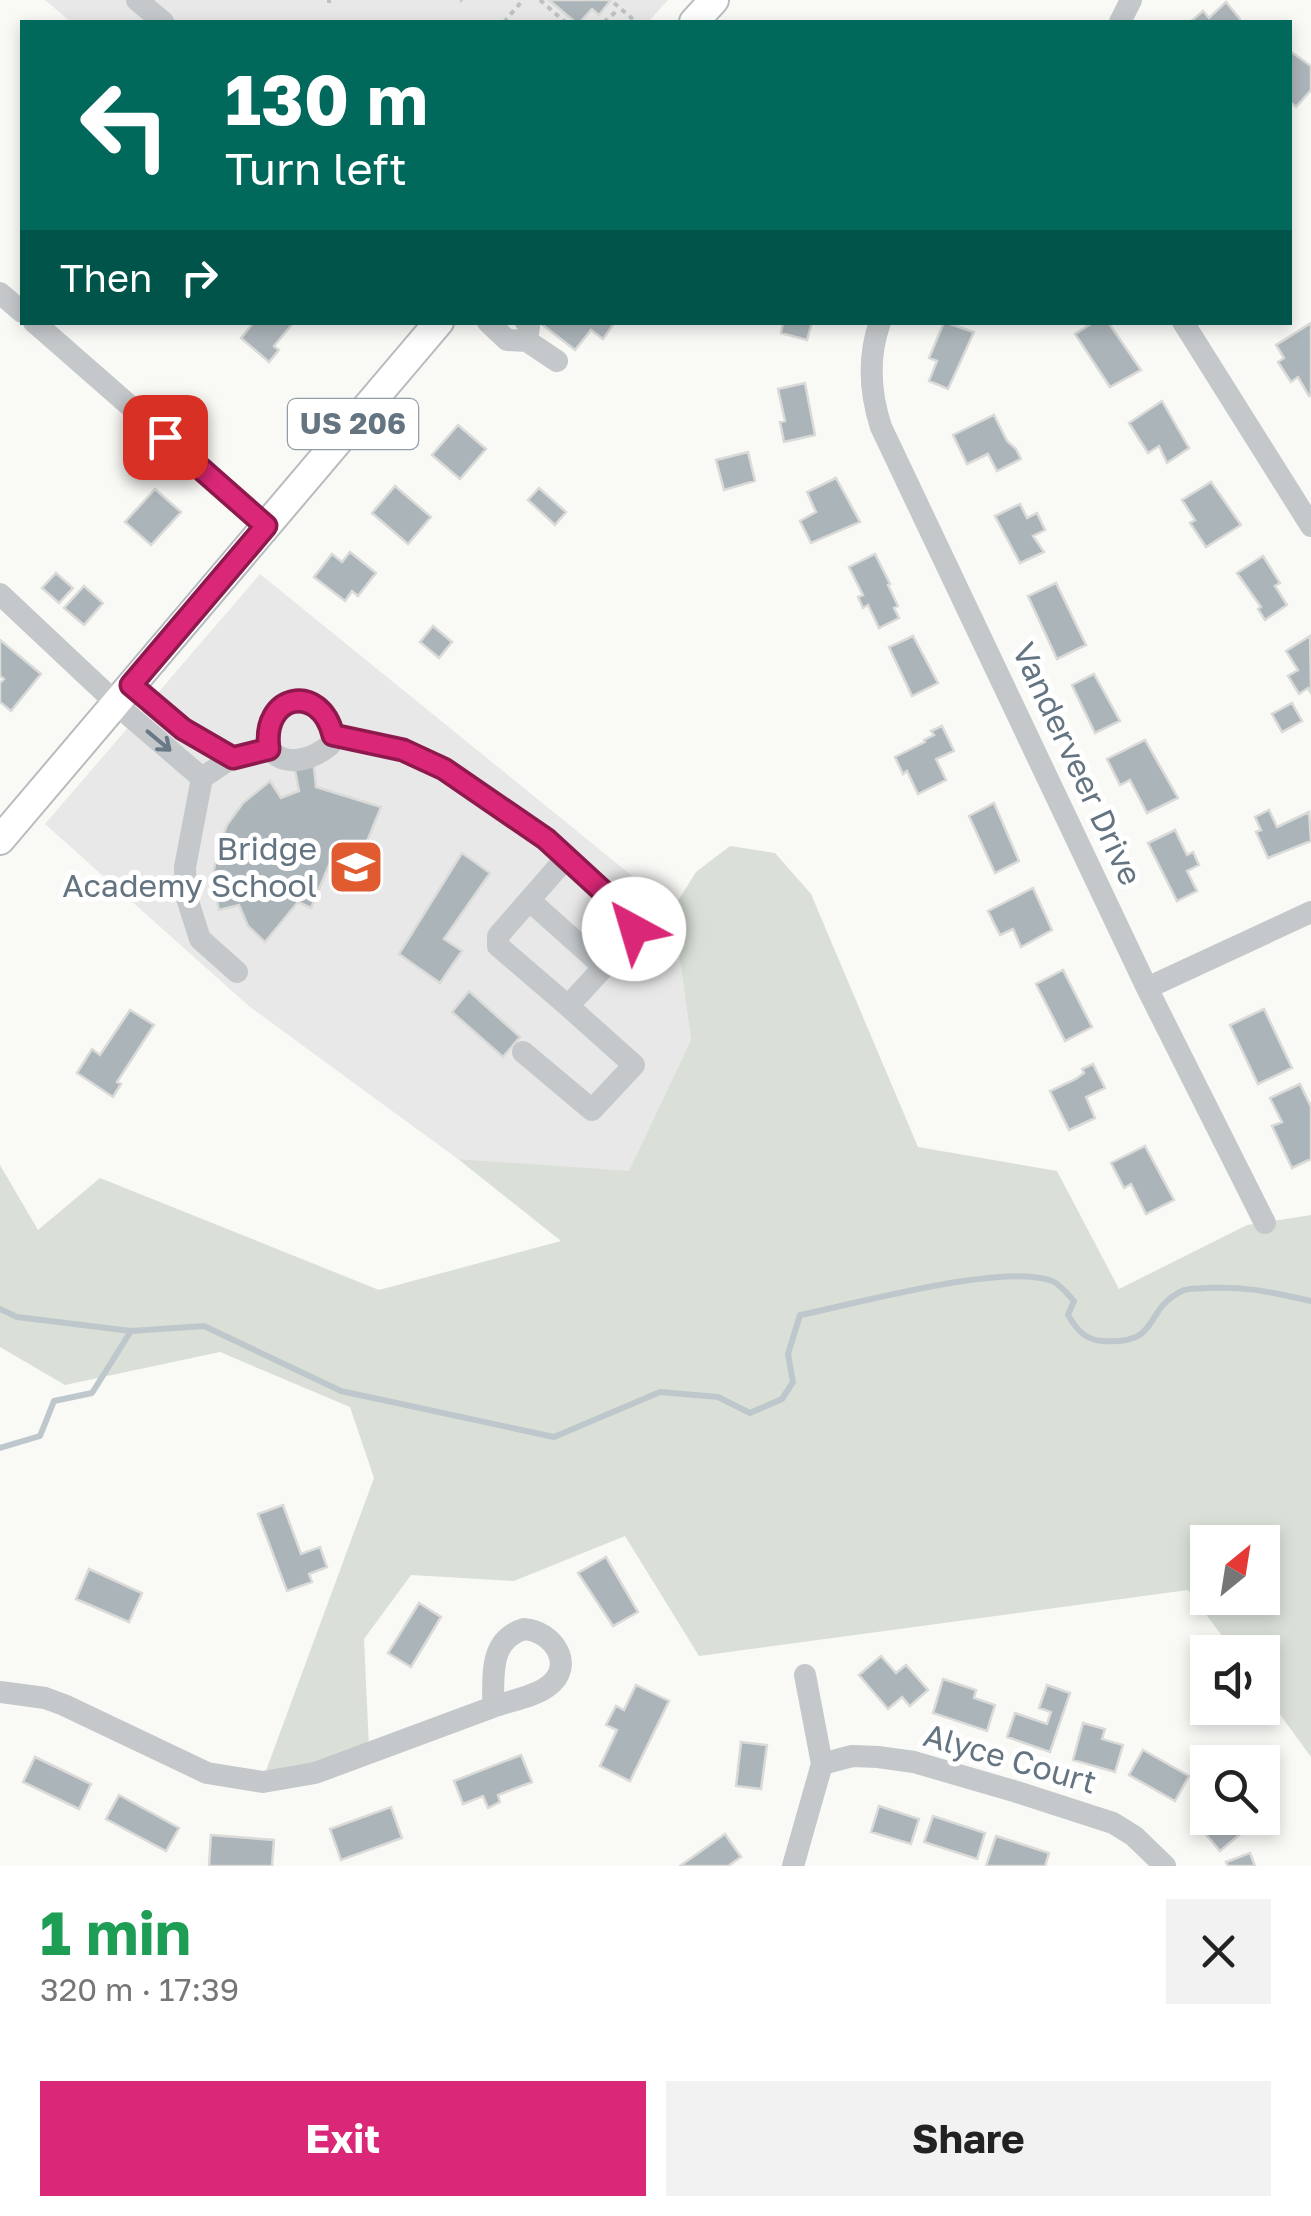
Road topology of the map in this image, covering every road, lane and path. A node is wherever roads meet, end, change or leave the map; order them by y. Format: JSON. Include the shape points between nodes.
{"nodes":[{"id":1,"x":137,"y":0,"type":"edge"},
{"id":2,"x":523,"y":0,"type":"edge"},
{"id":3,"x":540,"y":0,"type":"edge"},
{"id":4,"x":714,"y":0,"type":"edge"},
{"id":5,"x":614,"y":3,"type":"dead end"},
{"id":6,"x":619,"y":8,"type":"junction"},
{"id":7,"x":161,"y":20,"type":"edge"},
{"id":8,"x":506,"y":20,"type":"edge"},
{"id":9,"x":563,"y":20,"type":"edge"},
{"id":10,"x":606,"y":20,"type":"edge"},
{"id":11,"x":634,"y":20,"type":"edge"},
{"id":12,"x":696,"y":20,"type":"edge"},
{"id":13,"x":0,"y":292,"type":"edge"},
{"id":14,"x":20,"y":310,"type":"edge"},
{"id":15,"x":37,"y":325,"type":"edge"},
{"id":16,"x":435,"y":325,"type":"edge"},
{"id":17,"x":491,"y":325,"type":"edge"},
{"id":18,"x":879,"y":325,"type":"edge"},
{"id":19,"x":1185,"y":325,"type":"edge"},
{"id":20,"x":526,"y":332,"type":"edge"},
{"id":21,"x":556,"y":361,"type":"dead end"},
{"id":22,"x":266,"y":526,"type":"junction"},
{"id":23,"x":1311,"y":526,"type":"edge"},
{"id":24,"x":0,"y":594,"type":"edge"},
{"id":25,"x":124,"y":694,"type":"junction"},
{"id":26,"x":333,"y":735,"type":"junction"},
{"id":27,"x":269,"y":749,"type":"junction"},
{"id":28,"x":233,"y":758,"type":"junction"},
{"id":29,"x":202,"y":778,"type":"junction"},
{"id":30,"x":0,"y":840,"type":"edge"},
{"id":31,"x":566,"y":858,"type":"junction"},
{"id":32,"x":529,"y":900,"type":"junction"},
{"id":33,"x":1311,"y":912,"type":"edge"},
{"id":34,"x":604,"y":968,"type":"junction"},
{"id":35,"x":237,"y":972,"type":"dead end"},
{"id":36,"x":1147,"y":988,"type":"junction"},
{"id":37,"x":568,"y":1006,"type":"junction"},
{"id":38,"x":523,"y":1052,"type":"dead end"},
{"id":39,"x":1265,"y":1222,"type":"dead end"},
{"id":40,"x":805,"y":1675,"type":"dead end"},
{"id":41,"x":0,"y":1692,"type":"edge"},
{"id":42,"x":492,"y":1708,"type":"dead end"},
{"id":43,"x":822,"y":1764,"type":"junction"},
{"id":44,"x":792,"y":1866,"type":"edge"},
{"id":45,"x":1165,"y":1866,"type":"edge"}],
"edges":[{"from":1,"to":7,"type":"street"},
{"from":2,"to":8,"type":"path"},
{"from":3,"to":9,"type":"path"},
{"from":4,"to":12,"type":"main road"},
{"from":5,"to":6,"type":"path"},
{"from":6,"to":10,"type":"path"},
{"from":6,"to":11,"type":"path"},
{"from":13,"to":14,"type":"street"},
{"from":15,"to":22,"type":"street"},
{"from":16,"to":22,"type":"main road","number":"US 206"},
{"from":17,"to":20,"type":"street","via":[[507,340]]},
{"from":18,"to":36,"type":"street","name":"Vanderveer Drive","via":[[872,390],[881,426]]},
{"from":19,"to":23,"type":"street"},
{"from":20,"to":21,"type":"street"},
{"from":22,"to":25,"type":"main road","number":"US 206"},
{"from":24,"to":25,"type":"street"},
{"from":25,"to":28,"type":"street"},
{"from":25,"to":29,"type":"street","one_way":true},
{"from":25,"to":30,"type":"main road","number":"US 206"},
{"from":26,"to":27,"type":"street","via":[[330,745],[306,759],[284,759]]},
{"from":26,"to":27,"type":"street","via":[[316,705],[294,701],[269,720]]},
{"from":26,"to":31,"type":"street","via":[[403,750],[444,769]]},
{"from":27,"to":28,"type":"street"},
{"from":28,"to":29,"type":"street"},
{"from":29,"to":35,"type":"street","via":[[186,895],[200,938]]},
{"from":31,"to":32,"type":"street"},
{"from":31,"to":34,"type":"street","via":[[632,918],[628,941]]},
{"from":32,"to":34,"type":"street"},
{"from":32,"to":37,"type":"street","via":[[498,936],[498,946]]},
{"from":33,"to":36,"type":"street"},
{"from":34,"to":37,"type":"street"},
{"from":36,"to":39,"type":"street","name":"Vanderveer Drive"},
{"from":37,"to":38,"type":"street","via":[[634,1065],[592,1110]]},
{"from":40,"to":43,"type":"street"},
{"from":41,"to":42,"type":"street","via":[[64,1705],[206,1773],[264,1782],[314,1773]]},
{"from":43,"to":44,"type":"street"},
{"from":43,"to":45,"type":"street","name":"Alyce Court","via":[[878,1756],[1017,1792],[1112,1823]]}]}
